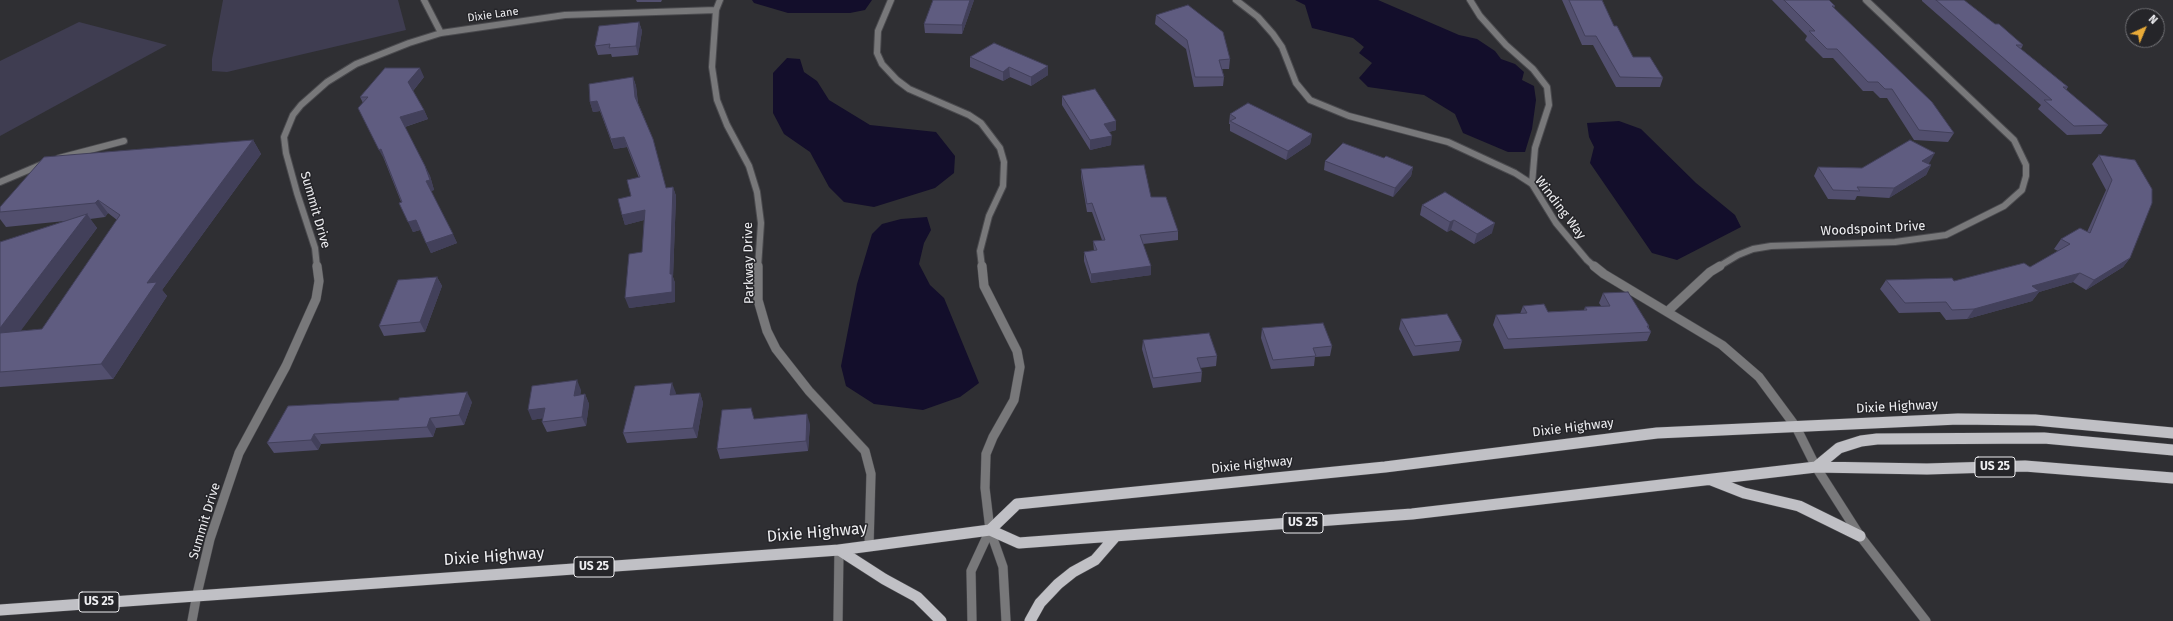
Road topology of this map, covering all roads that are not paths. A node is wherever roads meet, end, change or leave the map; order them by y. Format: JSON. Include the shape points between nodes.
{"nodes":[{"id":1,"x":424,"y":0,"type":"edge"},
{"id":2,"x":720,"y":0,"type":"edge"},
{"id":3,"x":891,"y":0,"type":"edge"},
{"id":4,"x":1236,"y":0,"type":"edge"},
{"id":5,"x":1470,"y":0,"type":"edge"},
{"id":6,"x":1866,"y":0,"type":"edge"},
{"id":7,"x":716,"y":10,"type":"junction"},
{"id":8,"x":441,"y":33,"type":"junction"},
{"id":9,"x":124,"y":141,"type":"dead end"},
{"id":10,"x":0,"y":182,"type":"edge"},
{"id":11,"x":1532,"y":184,"type":"junction"},
{"id":12,"x":1668,"y":311,"type":"junction"},
{"id":13,"x":1796,"y":427,"type":"junction"},
{"id":14,"x":2173,"y":433,"type":"edge"},
{"id":15,"x":2173,"y":450,"type":"edge"},
{"id":16,"x":1816,"y":466,"type":"junction"},
{"id":17,"x":2173,"y":478,"type":"edge"},
{"id":18,"x":1709,"y":479,"type":"junction"},
{"id":19,"x":990,"y":530,"type":"junction"},
{"id":20,"x":1860,"y":536,"type":"junction"},
{"id":21,"x":1115,"y":537,"type":"junction"},
{"id":22,"x":869,"y":546,"type":"junction"},
{"id":23,"x":839,"y":550,"type":"junction"},
{"id":24,"x":197,"y":594,"type":"junction"},
{"id":25,"x":0,"y":610,"type":"edge"},
{"id":26,"x":192,"y":621,"type":"edge"},
{"id":27,"x":838,"y":621,"type":"edge"},
{"id":28,"x":941,"y":621,"type":"edge"},
{"id":29,"x":972,"y":621,"type":"edge"},
{"id":30,"x":1006,"y":621,"type":"edge"},
{"id":31,"x":1030,"y":621,"type":"edge"},
{"id":32,"x":1926,"y":621,"type":"edge"}],
"edges":[{"from":1,"to":8,"type":"street"},
{"from":2,"to":7,"type":"street","name":"Parkway Drive"},
{"from":3,"to":19,"type":"street","via":[[878,31],[877,53],[882,64],[909,89],[970,115],[981,123],[1000,148],[1004,162],[1003,186],[989,216],[980,251],[981,269],[991,302],[1017,351],[1020,367],[1014,400],[986,454],[985,488]]},
{"from":4,"to":11,"type":"street","name":"Winding Way","via":[[1258,17],[1274,34],[1296,82],[1310,100],[1349,116],[1448,142],[1515,173]]},
{"from":5,"to":11,"type":"street","via":[[1480,16],[1506,45],[1533,69],[1547,87],[1549,105],[1535,148]]},
{"from":6,"to":12,"type":"street","name":"Woodspoint Drive","via":[[2014,140],[2026,165],[2022,190],[2004,206],[1946,236],[1895,242],[1771,246],[1738,255],[1710,272]]},
{"from":7,"to":8,"type":"street","name":"Dixie Lane","via":[[565,15]]},
{"from":7,"to":22,"type":"street","name":"Parkway Drive","via":[[712,67],[717,100],[749,166],[757,192],[761,223],[758,300],[765,325],[776,349],[809,391],[865,451],[871,474]]},
{"from":8,"to":24,"type":"street","name":"Summit Drive","via":[[356,64],[327,82],[293,115],[284,137],[303,217],[315,248],[319,281],[316,300],[286,366],[239,453],[210,539]]},
{"from":9,"to":10,"type":"street","via":[[35,166]]},
{"from":11,"to":12,"type":"street","name":"Winding Way","via":[[1556,223],[1586,260],[1604,274]]},
{"from":12,"to":13,"type":"street","name":"Winding Way","via":[[1722,345],[1748,365]]},
{"from":13,"to":14,"type":"main road","name":"Dixie Highway","via":[[1966,419],[2035,420]]},
{"from":13,"to":16,"type":"street","name":"Winding Way"},
{"from":13,"to":19,"type":"main road","name":"Dixie Highway","via":[[1657,433],[1385,467],[1017,504]]},
{"from":15,"to":16,"type":"main road","via":[[2044,438],[1877,439],[1839,448]]},
{"from":16,"to":17,"type":"main road","number":"US 25","via":[[1927,469],[2025,466]]},
{"from":16,"to":18,"type":"main road","number":"US 25"},
{"from":16,"to":20,"type":"street","name":"Winding Way"},
{"from":18,"to":20,"type":"main road","via":[[1744,493],[1799,506]]},
{"from":18,"to":21,"type":"main road","number":"US 25","via":[[1412,514]]},
{"from":19,"to":21,"type":"main road","number":"US 25","via":[[1019,543]]},
{"from":19,"to":22,"type":"main road","name":"Dixie Highway","number":"US 25"},
{"from":19,"to":29,"type":"street","via":[[971,571]]},
{"from":19,"to":30,"type":"street","via":[[1003,567]]},
{"from":20,"to":32,"type":"street","name":"Winding Way"},
{"from":21,"to":31,"type":"main road","via":[[1095,560],[1058,584],[1040,603]]},
{"from":22,"to":23,"type":"main road","name":"Dixie Highway","number":"US 25"},
{"from":23,"to":24,"type":"main road","name":"Dixie Highway","number":"US 25"},
{"from":23,"to":27,"type":"street"},
{"from":23,"to":28,"type":"main road","via":[[917,597]]},
{"from":24,"to":25,"type":"main road","name":"Dixie Highway","number":"US 25"},
{"from":24,"to":26,"type":"street","name":"Summit Drive"}]}
